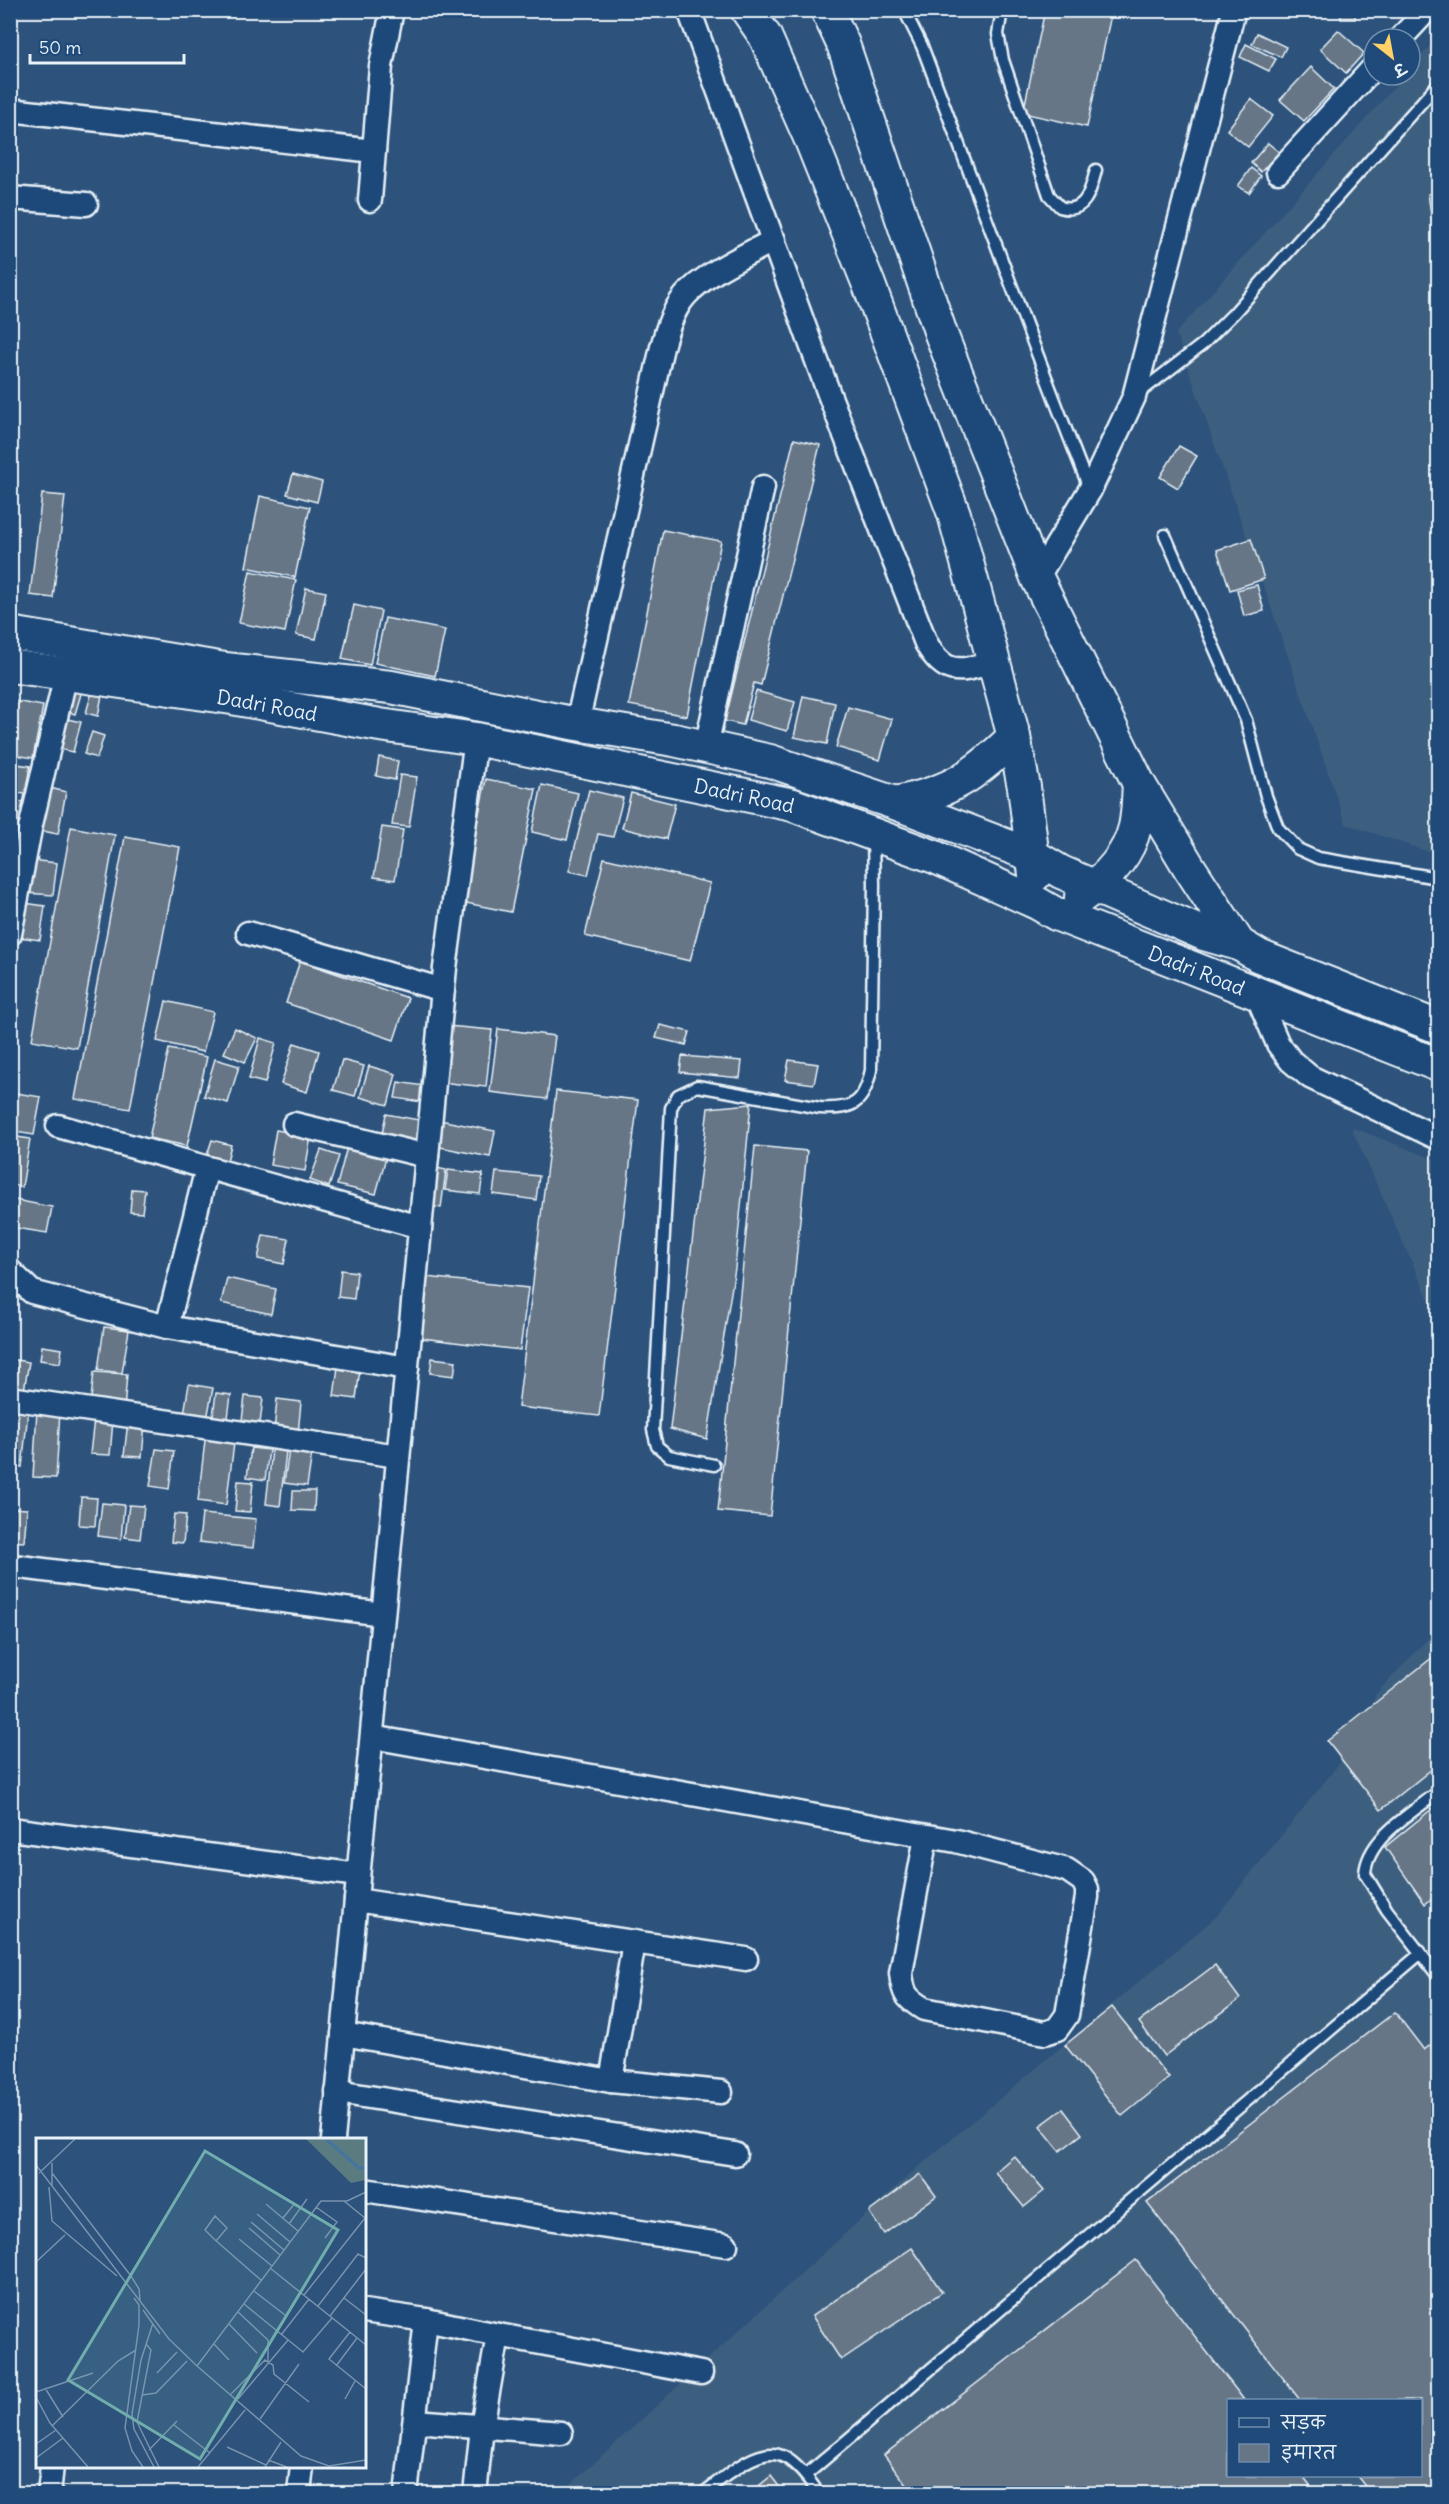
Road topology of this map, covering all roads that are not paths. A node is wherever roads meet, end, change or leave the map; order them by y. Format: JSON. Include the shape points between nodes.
{"nodes":[{"id":1,"x":392,"y":10,"type":"edge"},
{"id":2,"x":689,"y":10,"type":"edge"},
{"id":3,"x":747,"y":10,"type":"edge"},
{"id":4,"x":827,"y":10,"type":"edge"},
{"id":5,"x":904,"y":10,"type":"edge"},
{"id":6,"x":1002,"y":10,"type":"edge"},
{"id":7,"x":1234,"y":10,"type":"edge"},
{"id":8,"x":1427,"y":10,"type":"edge"},
{"id":9,"x":1411,"y":27,"type":"edge"},
{"id":10,"x":1362,"y":80,"type":"edge"},
{"id":11,"x":1438,"y":84,"type":"edge"},
{"id":12,"x":10,"y":110,"type":"edge"},
{"id":13,"x":374,"y":151,"type":"junction"},
{"id":14,"x":1096,"y":170,"type":"dead end"},
{"id":15,"x":1278,"y":172,"type":"dead end"},
{"id":16,"x":10,"y":198,"type":"edge"},
{"id":17,"x":370,"y":200,"type":"dead end"},
{"id":18,"x":86,"y":204,"type":"dead end"},
{"id":19,"x":774,"y":240,"type":"junction"},
{"id":20,"x":1134,"y":397,"type":"junction"},
{"id":21,"x":763,"y":487,"type":"dead end"},
{"id":22,"x":1090,"y":490,"type":"junction"},
{"id":23,"x":1165,"y":535,"type":"dead end"},
{"id":24,"x":1037,"y":578,"type":"junction"},
{"id":25,"x":10,"y":633,"type":"edge"},
{"id":26,"x":994,"y":662,"type":"junction"},
{"id":27,"x":10,"y":666,"type":"edge"},
{"id":28,"x":66,"y":674,"type":"junction"},
{"id":29,"x":577,"y":724,"type":"junction"},
{"id":30,"x":1014,"y":737,"type":"junction"},
{"id":31,"x":476,"y":739,"type":"junction"},
{"id":32,"x":706,"y":747,"type":"junction"},
{"id":33,"x":1139,"y":784,"type":"junction"},
{"id":34,"x":895,"y":803,"type":"junction"},
{"id":35,"x":873,"y":834,"type":"junction"},
{"id":36,"x":1034,"y":856,"type":"junction"},
{"id":37,"x":1438,"y":878,"type":"edge"},
{"id":38,"x":1096,"y":887,"type":"junction"},
{"id":39,"x":1046,"y":909,"type":"junction"},
{"id":40,"x":248,"y":933,"type":"dead end"},
{"id":41,"x":10,"y":934,"type":"edge"},
{"id":42,"x":1249,"y":950,"type":"junction"},
{"id":43,"x":443,"y":990,"type":"junction"},
{"id":44,"x":1256,"y":993,"type":"junction"},
{"id":45,"x":1438,"y":1027,"type":"edge"},
{"id":46,"x":1438,"y":1065,"type":"edge"},
{"id":47,"x":294,"y":1124,"type":"dead end"},
{"id":48,"x":58,"y":1126,"type":"dead end"},
{"id":49,"x":1438,"y":1138,"type":"edge"},
{"id":50,"x":427,"y":1156,"type":"junction"},
{"id":51,"x":207,"y":1168,"type":"junction"},
{"id":52,"x":420,"y":1227,"type":"junction"},
{"id":53,"x":10,"y":1271,"type":"edge"},
{"id":54,"x":166,"y":1327,"type":"junction"},
{"id":55,"x":407,"y":1368,"type":"junction"},
{"id":56,"x":10,"y":1398,"type":"edge"},
{"id":57,"x":398,"y":1456,"type":"junction"},
{"id":58,"x":714,"y":1465,"type":"dead end"},
{"id":59,"x":13,"y":1566,"type":"dead end"},
{"id":60,"x":383,"y":1614,"type":"junction"},
{"id":61,"x":372,"y":1737,"type":"junction"},
{"id":62,"x":1438,"y":1792,"type":"edge"},
{"id":63,"x":10,"y":1829,"type":"edge"},
{"id":64,"x":926,"y":1837,"type":"junction"},
{"id":65,"x":358,"y":1875,"type":"junction"},
{"id":66,"x":356,"y":1900,"type":"junction"},
{"id":67,"x":634,"y":1942,"type":"junction"},
{"id":68,"x":1420,"y":1954,"type":"junction"},
{"id":69,"x":746,"y":1959,"type":"dead end"},
{"id":70,"x":1438,"y":1976,"type":"edge"},
{"id":71,"x":343,"y":2034,"type":"junction"},
{"id":72,"x":611,"y":2081,"type":"junction"},
{"id":73,"x":337,"y":2092,"type":"junction"},
{"id":74,"x":721,"y":2092,"type":"dead end"},
{"id":75,"x":333,"y":2138,"type":"edge"},
{"id":76,"x":735,"y":2154,"type":"dead end"},
{"id":77,"x":366,"y":2190,"type":"edge"},
{"id":78,"x":726,"y":2245,"type":"dead end"},
{"id":79,"x":366,"y":2311,"type":"edge"},
{"id":80,"x":426,"y":2320,"type":"junction"},
{"id":81,"x":498,"y":2336,"type":"junction"},
{"id":82,"x":701,"y":2373,"type":"dead end"},
{"id":83,"x":416,"y":2421,"type":"junction"},
{"id":84,"x":482,"y":2427,"type":"junction"},
{"id":85,"x":561,"y":2433,"type":"dead end"},
{"id":86,"x":52,"y":2468,"type":"edge"},
{"id":87,"x":302,"y":2468,"type":"edge"},
{"id":88,"x":806,"y":2475,"type":"junction"},
{"id":89,"x":49,"y":2493,"type":"edge"},
{"id":90,"x":299,"y":2493,"type":"edge"},
{"id":91,"x":406,"y":2493,"type":"edge"},
{"id":92,"x":476,"y":2493,"type":"edge"},
{"id":93,"x":702,"y":2493,"type":"edge"},
{"id":94,"x":819,"y":2493,"type":"edge"}],
"edges":[{"from":1,"to":13,"type":"street","via":[[381,66]]},
{"from":2,"to":19,"type":"street"},
{"from":3,"to":26,"type":"main road","via":[[765,36],[793,98],[869,285],[954,513]]},
{"from":4,"to":24,"type":"main road","via":[[843,44],[941,334]]},
{"from":5,"to":22,"type":"lane","via":[[922,46],[1033,349]]},
{"from":6,"to":14,"type":"lane","via":[[998,34],[1003,60],[1049,195],[1065,208],[1082,204]]},
{"from":7,"to":20,"type":"street"},
{"from":8,"to":9,"type":"street"},
{"from":10,"to":15,"type":"street"},
{"from":11,"to":20,"type":"lane","via":[[1234,313],[1203,344]]},
{"from":12,"to":13,"type":"street"},
{"from":13,"to":17,"type":"street"},
{"from":16,"to":18,"type":"street"},
{"from":19,"to":26,"type":"street","via":[[926,643],[935,659],[949,669],[969,669]]},
{"from":19,"to":29,"type":"street","via":[[701,282],[685,296],[671,319]]},
{"from":20,"to":22,"type":"street"},
{"from":21,"to":32,"type":"street"},
{"from":22,"to":24,"type":"street"},
{"from":23,"to":37,"type":"lane","via":[[1246,720],[1278,828],[1298,849],[1318,858]]},
{"from":24,"to":33,"type":"main road"},
{"from":25,"to":29,"type":"main road","name":"Dadri Road","via":[[225,669],[391,687]]},
{"from":26,"to":30,"type":"main road"},
{"from":27,"to":28,"type":"main road","name":"Dadri Road"},
{"from":28,"to":31,"type":"main road","name":"Dadri Road"},
{"from":28,"to":41,"type":"street"},
{"from":29,"to":32,"type":"main road","name":"Dadri Road"},
{"from":30,"to":34,"type":"main road","via":[[986,764],[955,785]]},
{"from":30,"to":36,"type":"main road"},
{"from":31,"to":35,"type":"main road","name":"Dadri Road","via":[[793,805]]},
{"from":31,"to":43,"type":"street"},
{"from":32,"to":34,"type":"main road","name":"Dadri Road","via":[[770,761]]},
{"from":33,"to":38,"type":"main road","via":[[1135,827],[1126,849],[1115,868]]},
{"from":33,"to":42,"type":"main road","via":[[1189,867]]},
{"from":34,"to":36,"type":"main road","name":"Dadri Road"},
{"from":35,"to":39,"type":"main road","name":"Dadri Road"},
{"from":35,"to":58,"type":"lane","via":[[871,1070],[867,1088],[858,1102],[840,1109],[820,1108],[697,1086],[678,1095],[671,1108],[653,1430],[657,1446],[669,1456]]},
{"from":36,"to":38,"type":"main road","name":"Dadri Road"},
{"from":36,"to":39,"type":"main road"},
{"from":38,"to":39,"type":"main road"},
{"from":38,"to":42,"type":"main road","name":"Dadri Road"},
{"from":39,"to":44,"type":"main road","name":"Dadri Road"},
{"from":40,"to":43,"type":"street"},
{"from":42,"to":45,"type":"main road","name":"Dadri Road"},
{"from":43,"to":50,"type":"street"},
{"from":44,"to":46,"type":"main road","name":"Dadri Road"},
{"from":44,"to":49,"type":"street","via":[[1278,1044],[1310,1077]]},
{"from":47,"to":50,"type":"street"},
{"from":48,"to":51,"type":"street"},
{"from":50,"to":52,"type":"street"},
{"from":51,"to":52,"type":"street"},
{"from":51,"to":54,"type":"street"},
{"from":52,"to":55,"type":"street"},
{"from":53,"to":54,"type":"street","via":[[32,1292]]},
{"from":54,"to":55,"type":"street"},
{"from":55,"to":57,"type":"street"},
{"from":56,"to":57,"type":"street"},
{"from":57,"to":60,"type":"street"},
{"from":59,"to":60,"type":"street"},
{"from":60,"to":61,"type":"street"},
{"from":61,"to":64,"type":"street"},
{"from":61,"to":65,"type":"street"},
{"from":62,"to":68,"type":"lane","via":[[1386,1833],[1365,1866],[1369,1884]]},
{"from":63,"to":65,"type":"street"},
{"from":64,"to":64,"type":"street","via":[[1067,1870],[1083,1881],[1087,1889],[1085,1909],[1067,2015],[1057,2029],[1045,2033],[924,2009],[902,1990],[901,1973]]},
{"from":65,"to":66,"type":"street"},
{"from":66,"to":67,"type":"street"},
{"from":66,"to":71,"type":"street"},
{"from":67,"to":69,"type":"street"},
{"from":67,"to":72,"type":"street"},
{"from":68,"to":70,"type":"lane"},
{"from":68,"to":88,"type":"lane"},
{"from":71,"to":72,"type":"street"},
{"from":71,"to":73,"type":"street"},
{"from":72,"to":74,"type":"street"},
{"from":73,"to":75,"type":"street"},
{"from":73,"to":76,"type":"street"},
{"from":77,"to":78,"type":"street"},
{"from":79,"to":80,"type":"street"},
{"from":80,"to":81,"type":"street"},
{"from":80,"to":83,"type":"street"},
{"from":81,"to":82,"type":"street"},
{"from":81,"to":84,"type":"street"},
{"from":83,"to":84,"type":"street"},
{"from":83,"to":91,"type":"street"},
{"from":84,"to":85,"type":"street"},
{"from":84,"to":92,"type":"street"},
{"from":86,"to":89,"type":"street"},
{"from":87,"to":90,"type":"street"},
{"from":88,"to":93,"type":"lane","via":[[781,2455],[767,2455],[747,2461]]},
{"from":88,"to":94,"type":"lane"}]}
